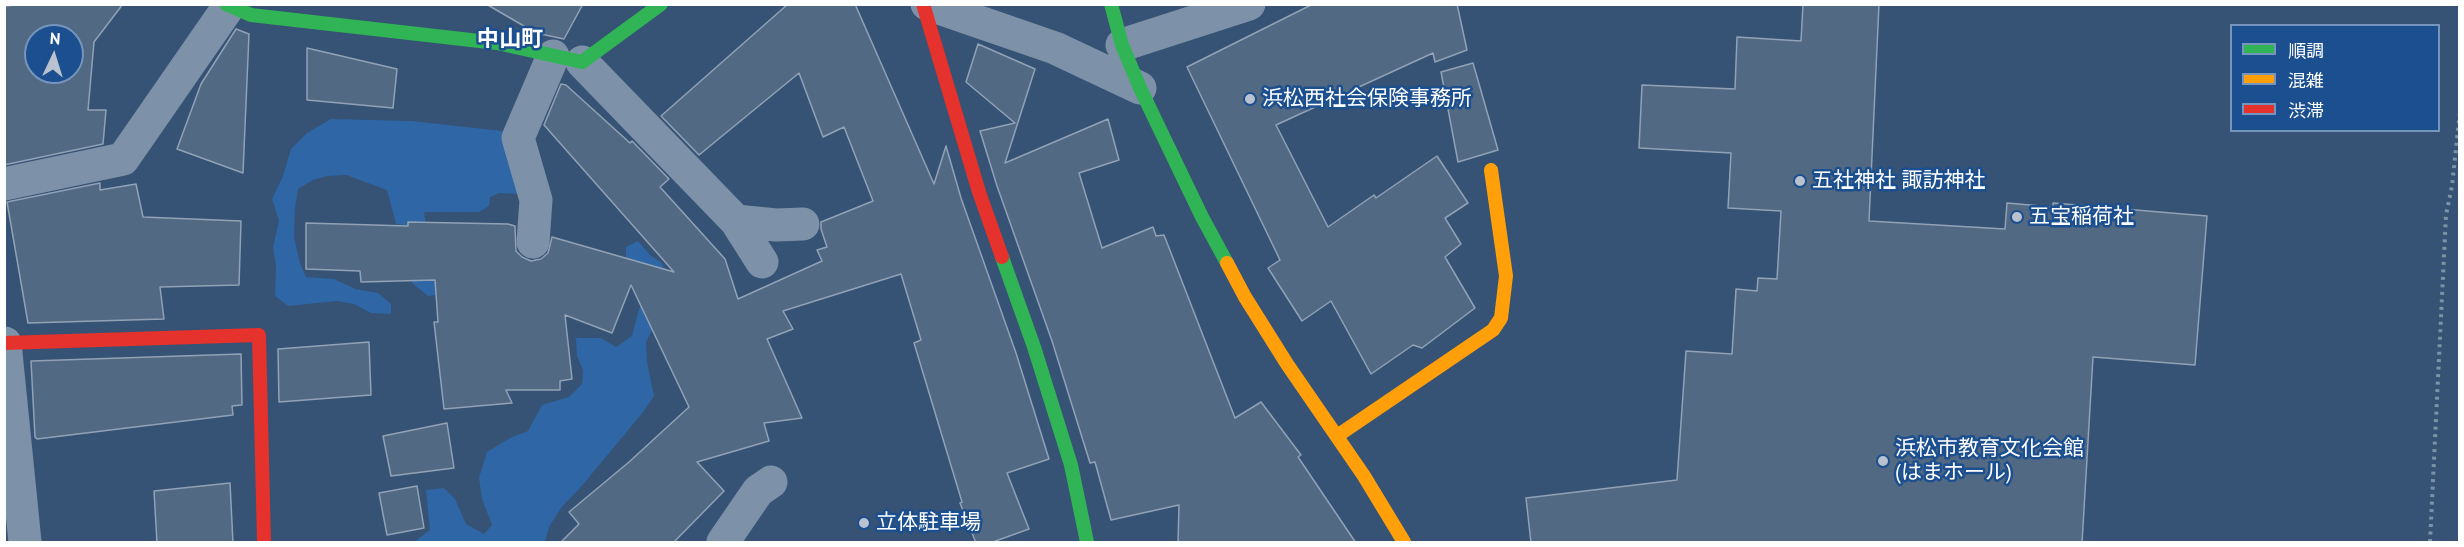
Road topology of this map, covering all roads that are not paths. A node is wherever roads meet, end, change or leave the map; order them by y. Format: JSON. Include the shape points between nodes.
{"nodes":[{"id":1,"x":661,"y":4,"type":"edge"},
{"id":2,"x":925,"y":4,"type":"edge"},
{"id":3,"x":1111,"y":4,"type":"edge"},
{"id":4,"x":1249,"y":4,"type":"edge"},
{"id":5,"x":228,"y":5,"type":"edge"},
{"id":6,"x":1122,"y":45,"type":"junction"},
{"id":7,"x":567,"y":59,"type":"junction"},
{"id":8,"x":1140,"y":88,"type":"junction"},
{"id":9,"x":1491,"y":170,"type":"dead end"},
{"id":10,"x":4,"y":184,"type":"edge"},
{"id":11,"x":736,"y":221,"type":"junction"},
{"id":12,"x":803,"y":224,"type":"dead end"},
{"id":13,"x":533,"y":242,"type":"dead end"},
{"id":14,"x":762,"y":262,"type":"dead end"},
{"id":15,"x":5,"y":343,"type":"edge"},
{"id":16,"x":1337,"y":436,"type":"junction"},
{"id":17,"x":771,"y":482,"type":"dead end"},
{"id":18,"x":25,"y":543,"type":"edge"},
{"id":19,"x":264,"y":543,"type":"edge"},
{"id":20,"x":723,"y":543,"type":"edge"},
{"id":21,"x":1087,"y":543,"type":"edge"},
{"id":22,"x":1404,"y":543,"type":"edge"}],
"edges":[{"from":1,"to":7,"type":"street"},
{"from":2,"to":8,"type":"street","via":[[1054,48]]},
{"from":2,"to":21,"type":"street","via":[[979,192],[1071,465]]},
{"from":3,"to":6,"type":"street"},
{"from":4,"to":6,"type":"street"},
{"from":5,"to":7,"type":"street","via":[[251,15],[497,43]]},
{"from":5,"to":10,"type":"street","via":[[123,159]]},
{"from":6,"to":8,"type":"street"},
{"from":7,"to":11,"type":"street"},
{"from":7,"to":13,"type":"street","via":[[518,138],[536,200]]},
{"from":8,"to":16,"type":"street","via":[[1245,297]]},
{"from":9,"to":16,"type":"street","via":[[1506,276],[1501,318],[1493,330]]},
{"from":11,"to":12,"type":"street"},
{"from":11,"to":14,"type":"street"},
{"from":15,"to":18,"type":"street"},
{"from":15,"to":19,"type":"street","via":[[259,335]]},
{"from":16,"to":22,"type":"street"},
{"from":17,"to":20,"type":"street","via":[[758,491]]}]}
